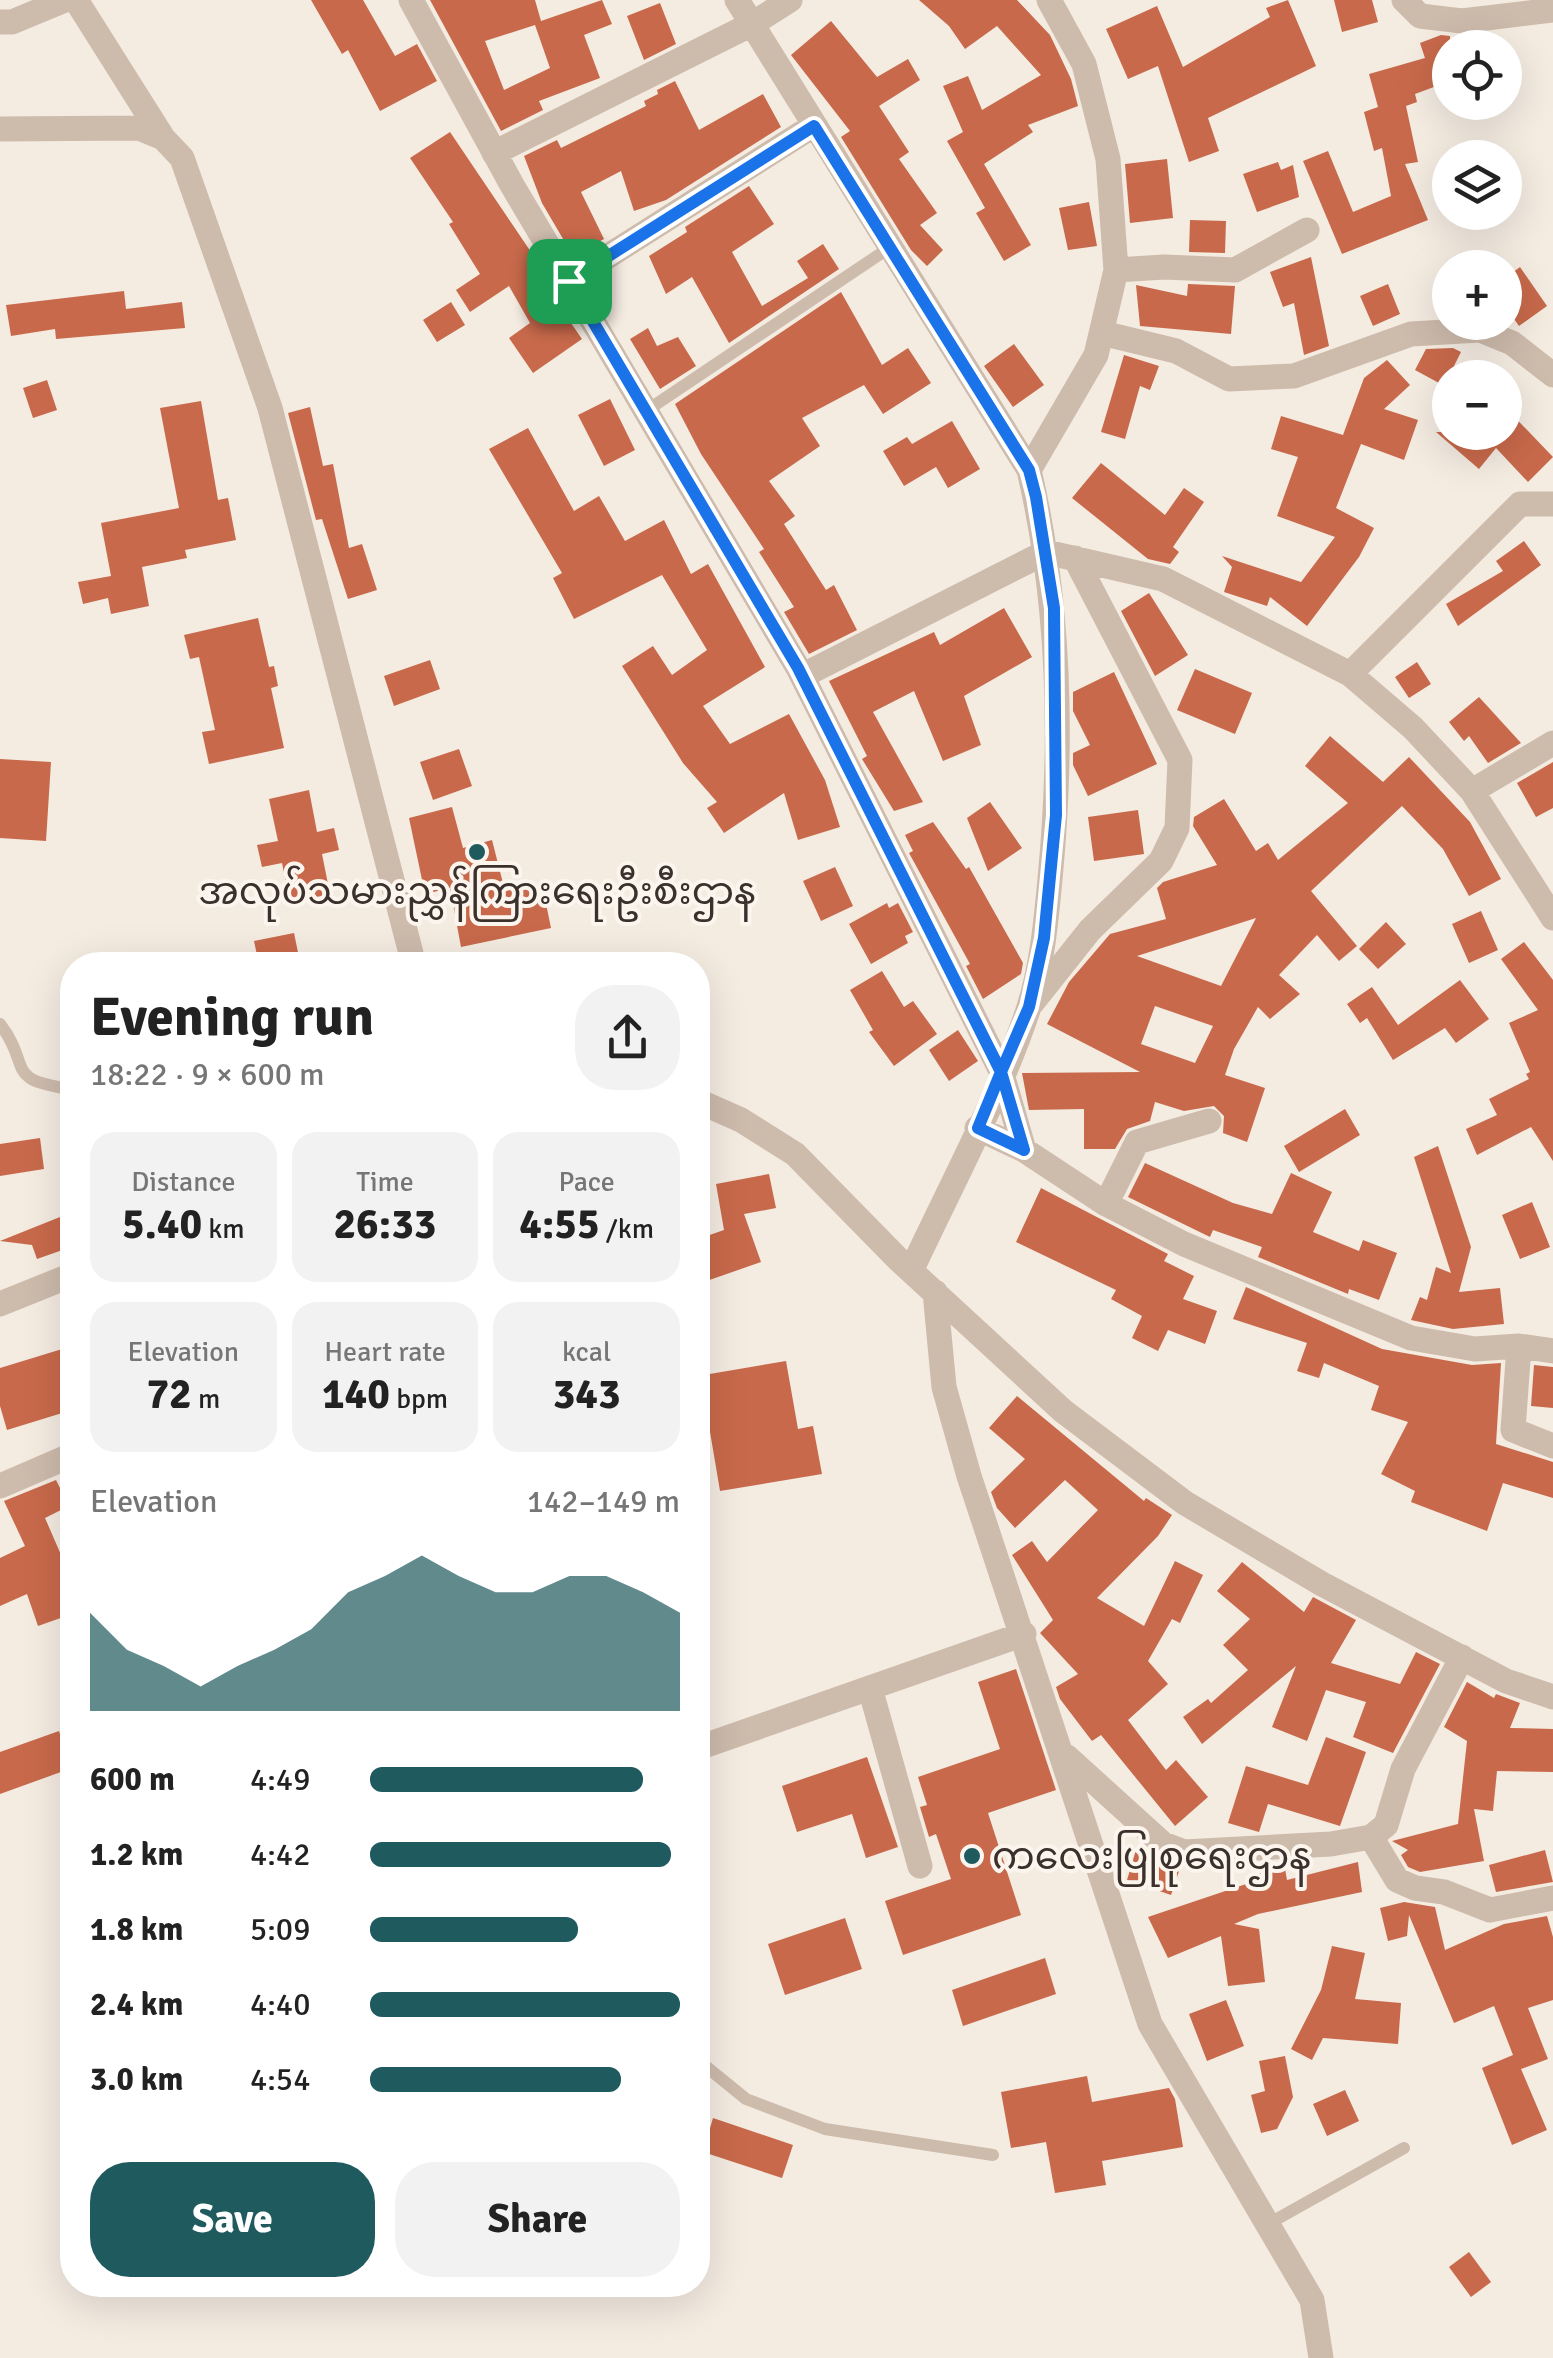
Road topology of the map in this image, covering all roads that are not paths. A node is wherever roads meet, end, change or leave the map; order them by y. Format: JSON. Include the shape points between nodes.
{"nodes":[{"id":1,"x":65,"y":0,"type":"edge"},
{"id":2,"x":76,"y":0,"type":"edge"},
{"id":3,"x":411,"y":0,"type":"edge"},
{"id":4,"x":738,"y":0,"type":"edge"},
{"id":5,"x":790,"y":0,"type":"edge"},
{"id":6,"x":1049,"y":0,"type":"edge"},
{"id":7,"x":1404,"y":0,"type":"edge"},
{"id":8,"x":1553,"y":10,"type":"edge"},
{"id":9,"x":0,"y":22,"type":"edge"},
{"id":10,"x":752,"y":24,"type":"junction"},
{"id":11,"x":814,"y":126,"type":"junction"},
{"id":12,"x":0,"y":128,"type":"edge"},
{"id":13,"x":163,"y":138,"type":"junction"},
{"id":14,"x":494,"y":152,"type":"junction"},
{"id":15,"x":1307,"y":230,"type":"dead end"},
{"id":16,"x":889,"y":248,"type":"junction"},
{"id":17,"x":1116,"y":270,"type":"junction"},
{"id":18,"x":569,"y":281,"type":"junction"},
{"id":19,"x":1102,"y":333,"type":"junction"},
{"id":20,"x":1553,"y":375,"type":"edge"},
{"id":21,"x":646,"y":410,"type":"junction"},
{"id":22,"x":1029,"y":470,"type":"junction"},
{"id":23,"x":1553,"y":504,"type":"edge"},
{"id":24,"x":1046,"y":552,"type":"junction"},
{"id":25,"x":1076,"y":558,"type":"junction"},
{"id":26,"x":1350,"y":674,"type":"junction"},
{"id":27,"x":802,"y":676,"type":"junction"},
{"id":28,"x":1553,"y":743,"type":"edge"},
{"id":29,"x":1472,"y":792,"type":"junction"},
{"id":30,"x":1553,"y":918,"type":"edge"},
{"id":31,"x":411,"y":952,"type":"edge"},
{"id":32,"x":1029,"y":1007,"type":"junction"},
{"id":33,"x":0,"y":1024,"type":"edge"},
{"id":34,"x":1001,"y":1072,"type":"junction"},
{"id":35,"x":60,"y":1088,"type":"edge"},
{"id":36,"x":710,"y":1106,"type":"edge"},
{"id":37,"x":1208,"y":1121,"type":"dead end"},
{"id":38,"x":978,"y":1128,"type":"junction"},
{"id":39,"x":1024,"y":1150,"type":"junction"},
{"id":40,"x":1106,"y":1204,"type":"junction"},
{"id":41,"x":911,"y":1271,"type":"junction"},
{"id":42,"x":60,"y":1280,"type":"edge"},
{"id":43,"x":935,"y":1292,"type":"junction"},
{"id":44,"x":0,"y":1304,"type":"edge"},
{"id":45,"x":1519,"y":1346,"type":"junction"},
{"id":46,"x":1553,"y":1351,"type":"edge"},
{"id":47,"x":1553,"y":1446,"type":"edge"},
{"id":48,"x":60,"y":1461,"type":"edge"},
{"id":49,"x":0,"y":1486,"type":"edge"},
{"id":50,"x":1024,"y":1634,"type":"junction"},
{"id":51,"x":1462,"y":1656,"type":"junction"},
{"id":52,"x":870,"y":1688,"type":"junction"},
{"id":53,"x":1553,"y":1697,"type":"edge"},
{"id":54,"x":710,"y":1744,"type":"edge"},
{"id":55,"x":1063,"y":1753,"type":"junction"},
{"id":56,"x":1372,"y":1837,"type":"junction"},
{"id":57,"x":920,"y":1866,"type":"dead end"},
{"id":58,"x":1553,"y":1898,"type":"edge"},
{"id":59,"x":710,"y":2070,"type":"edge"},
{"id":60,"x":1404,"y":2148,"type":"dead end"},
{"id":61,"x":993,"y":2155,"type":"dead end"},
{"id":62,"x":1268,"y":2224,"type":"junction"},
{"id":63,"x":1322,"y":2358,"type":"edge"}],
"edges":[{"from":1,"to":9,"type":"street"},
{"from":2,"to":13,"type":"street"},
{"from":3,"to":14,"type":"street"},
{"from":4,"to":10,"type":"street"},
{"from":5,"to":10,"type":"street"},
{"from":6,"to":17,"type":"street","via":[[1089,82],[1108,159]]},
{"from":7,"to":8,"type":"street","via":[[1420,16],[1462,22]]},
{"from":10,"to":11,"type":"street"},
{"from":10,"to":14,"type":"street"},
{"from":11,"to":16,"type":"street"},
{"from":11,"to":18,"type":"street"},
{"from":12,"to":13,"type":"street","via":[[139,128]]},
{"from":13,"to":31,"type":"street","via":[[182,158],[270,408]]},
{"from":14,"to":18,"type":"street"},
{"from":15,"to":17,"type":"street","via":[[1235,270]]},
{"from":16,"to":21,"type":"lane"},
{"from":16,"to":22,"type":"street"},
{"from":17,"to":19,"type":"street"},
{"from":18,"to":21,"type":"street"},
{"from":19,"to":20,"type":"street","via":[[1176,352],[1230,379],[1294,376],[1410,334],[1480,330],[1512,343]]},
{"from":19,"to":22,"type":"street","via":[[1096,356]]},
{"from":21,"to":27,"type":"street"},
{"from":22,"to":24,"type":"street"},
{"from":23,"to":26,"type":"street","via":[[1520,504]]},
{"from":24,"to":25,"type":"street"},
{"from":24,"to":27,"type":"street"},
{"from":24,"to":32,"type":"street","via":[[1054,608],[1056,815],[1044,938]]},
{"from":25,"to":26,"type":"street","via":[[1163,578]]},
{"from":25,"to":32,"type":"street","via":[[1180,760],[1177,828],[1161,861],[1090,930]]},
{"from":26,"to":29,"type":"street"},
{"from":27,"to":34,"type":"street"},
{"from":28,"to":29,"type":"street"},
{"from":29,"to":30,"type":"street"},
{"from":32,"to":34,"type":"street"},
{"from":33,"to":35,"type":"lane","via":[[17,1068],[36,1085]]},
{"from":34,"to":38,"type":"street"},
{"from":34,"to":39,"type":"street"},
{"from":36,"to":41,"type":"street","via":[[795,1154]]},
{"from":37,"to":40,"type":"street","via":[[1137,1142]]},
{"from":38,"to":39,"type":"street"},
{"from":38,"to":41,"type":"street"},
{"from":39,"to":40,"type":"street"},
{"from":40,"to":45,"type":"street","via":[[1184,1244],[1412,1338],[1475,1349]]},
{"from":41,"to":43,"type":"street"},
{"from":42,"to":44,"type":"street"},
{"from":43,"to":50,"type":"street","via":[[944,1387]]},
{"from":43,"to":51,"type":"street","via":[[1063,1412],[1185,1503]]},
{"from":45,"to":46,"type":"street"},
{"from":45,"to":47,"type":"street","via":[[1513,1430]]},
{"from":48,"to":49,"type":"street"},
{"from":50,"to":52,"type":"street"},
{"from":50,"to":55,"type":"street"},
{"from":51,"to":53,"type":"street"},
{"from":51,"to":56,"type":"street","via":[[1403,1769],[1386,1825]]},
{"from":52,"to":54,"type":"street"},
{"from":52,"to":57,"type":"street"},
{"from":55,"to":56,"type":"street","via":[[1163,1844],[1184,1852]]},
{"from":55,"to":62,"type":"street","via":[[1150,2024]]},
{"from":56,"to":58,"type":"street","via":[[1397,1880],[1415,1888],[1490,1910]]},
{"from":59,"to":61,"type":"lane","via":[[746,2098],[825,2129]]},
{"from":60,"to":62,"type":"lane"},
{"from":62,"to":63,"type":"street","via":[[1312,2300]]}]}
